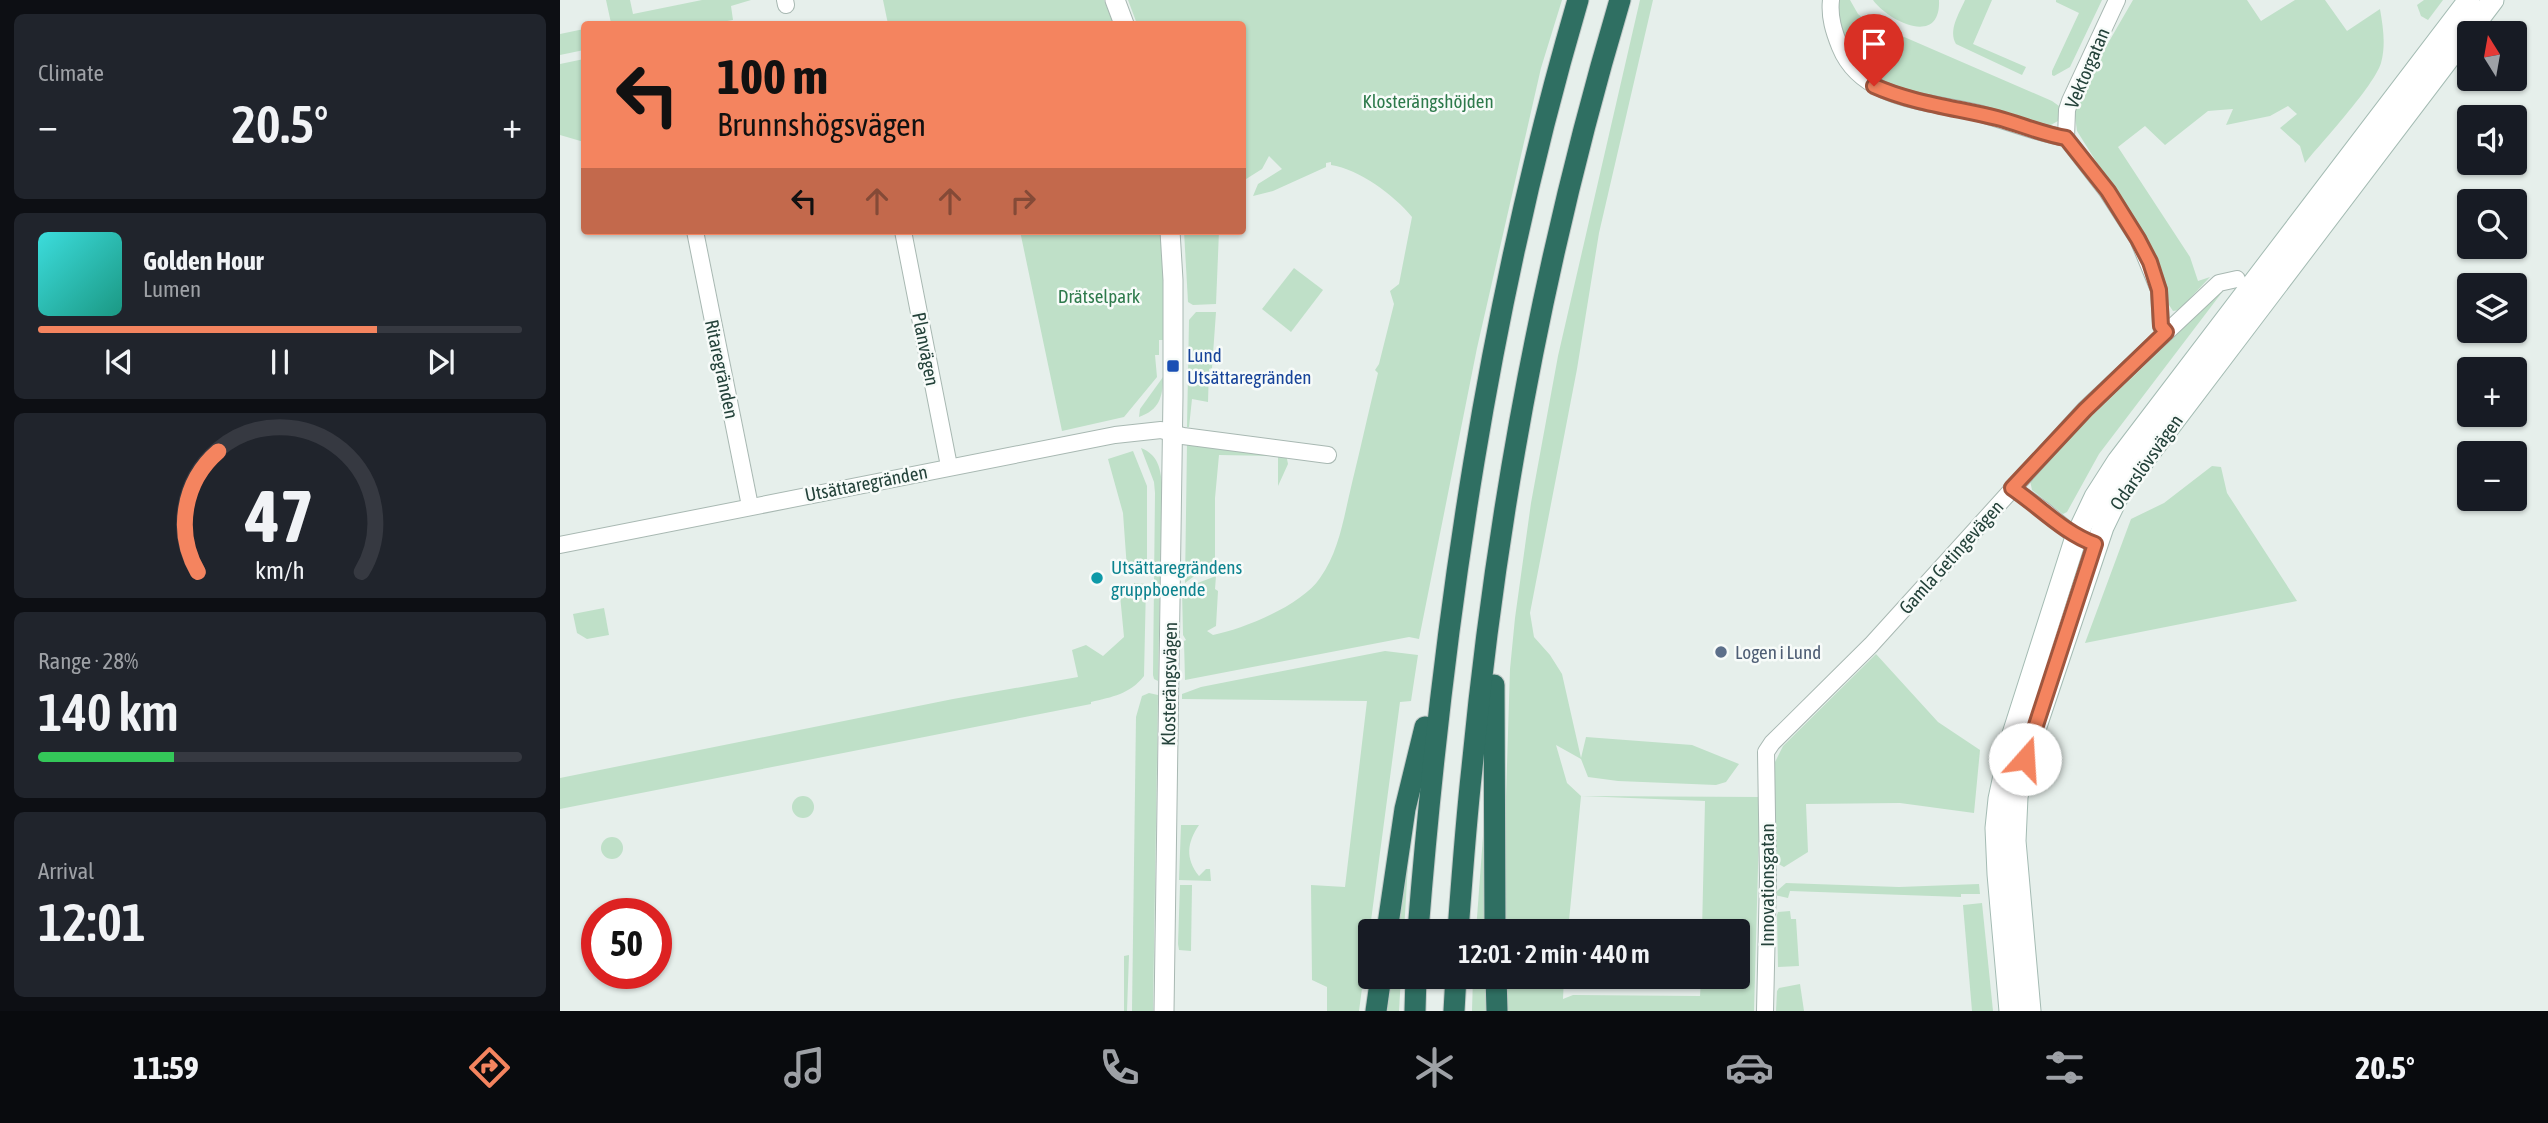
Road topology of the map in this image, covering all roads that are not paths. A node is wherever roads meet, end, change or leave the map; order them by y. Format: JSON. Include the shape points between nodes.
{"nodes":[{"id":1,"x":1115,"y":0,"type":"edge"},
{"id":2,"x":1578,"y":0,"type":"edge"},
{"id":3,"x":1620,"y":0,"type":"edge"},
{"id":4,"x":1831,"y":0,"type":"edge"},
{"id":5,"x":2117,"y":0,"type":"edge"},
{"id":6,"x":2469,"y":0,"type":"edge"},
{"id":7,"x":2493,"y":0,"type":"edge"},
{"id":8,"x":1123,"y":21,"type":"edge"},
{"id":9,"x":2066,"y":138,"type":"junction"},
{"id":10,"x":696,"y":235,"type":"edge"},
{"id":11,"x":905,"y":235,"type":"edge"},
{"id":12,"x":1170,"y":235,"type":"edge"},
{"id":13,"x":2237,"y":279,"type":"dead end"},
{"id":14,"x":2166,"y":332,"type":"junction"},
{"id":15,"x":1172,"y":432,"type":"junction"},
{"id":16,"x":1328,"y":455,"type":"dead end"},
{"id":17,"x":950,"y":466,"type":"junction"},
{"id":18,"x":2012,"y":488,"type":"junction"},
{"id":19,"x":750,"y":506,"type":"junction"},
{"id":20,"x":2086,"y":540,"type":"junction"},
{"id":21,"x":560,"y":545,"type":"edge"},
{"id":22,"x":1494,"y":588,"type":"junction"},
{"id":23,"x":1448,"y":633,"type":"junction"},
{"id":24,"x":1765,"y":759,"type":"joint"},
{"id":25,"x":1389,"y":919,"type":"edge"},
{"id":26,"x":1419,"y":919,"type":"edge"},
{"id":27,"x":1459,"y":919,"type":"edge"},
{"id":28,"x":1495,"y":919,"type":"edge"},
{"id":29,"x":1379,"y":989,"type":"edge"},
{"id":30,"x":1416,"y":989,"type":"edge"},
{"id":31,"x":1455,"y":989,"type":"edge"},
{"id":32,"x":1496,"y":989,"type":"edge"},
{"id":33,"x":1164,"y":1011,"type":"edge"},
{"id":34,"x":1376,"y":1011,"type":"edge"},
{"id":35,"x":1415,"y":1011,"type":"edge"},
{"id":36,"x":1454,"y":1011,"type":"edge"},
{"id":37,"x":1497,"y":1011,"type":"edge"},
{"id":38,"x":1765,"y":1011,"type":"edge"},
{"id":39,"x":2010,"y":1011,"type":"edge"},
{"id":40,"x":2030,"y":1011,"type":"edge"}],
"edges":[{"from":1,"to":8,"type":"street"},
{"from":2,"to":23,"type":"highway","via":[[1532,175],[1498,334]]},
{"from":3,"to":22,"type":"highway","via":[[1554,258]]},
{"from":4,"to":9,"type":"street","via":[[1832,23],[1843,55],[1874,86]]},
{"from":5,"to":9,"type":"street","name":"Vektorgatan","via":[[2070,101]]},
{"from":6,"to":20,"type":"main road","name":"Odarslövsvägen","via":[[2118,460],[2091,506]]},
{"from":7,"to":20,"type":"main road","name":"Odarslövsvägen"},
{"from":9,"to":14,"type":"street","via":[[2108,191],[2150,262],[2159,290],[2161,326]]},
{"from":10,"to":19,"type":"street","name":"Ritaregränden"},
{"from":11,"to":17,"type":"street","name":"Planvägen"},
{"from":12,"to":15,"type":"street","name":"Klosterängsvägen"},
{"from":13,"to":14,"type":"street","name":"Gamla Getingevägen","via":[[2217,278]]},
{"from":14,"to":18,"type":"street","name":"Gamla Getingevägen"},
{"from":15,"to":16,"type":"street","name":"Utsättaregränden"},
{"from":15,"to":17,"type":"street","name":"Utsättaregränden","via":[[1115,435]]},
{"from":15,"to":33,"type":"street","name":"Klosterängsvägen"},
{"from":17,"to":19,"type":"street","name":"Utsättaregränden"},
{"from":18,"to":20,"type":"street"},
{"from":18,"to":24,"type":"street","name":"Gamla Getingevägen","via":[[1871,645],[1772,743]]},
{"from":19,"to":21,"type":"street","name":"Utsättaregränden"},
{"from":20,"to":39,"type":"main road","name":"Odarslövsvägen","via":[[2012,734],[1999,799],[1998,874]]},
{"from":20,"to":40,"type":"main road","name":"Odarslövsvägen","via":[[2017,797],[2015,841]]},
{"from":22,"to":27,"type":"highway"},
{"from":22,"to":28,"type":"highway"},
{"from":23,"to":25,"type":"highway","via":[[1405,809]]},
{"from":23,"to":26,"type":"highway"},
{"from":24,"to":38,"type":"street","name":"Innovationsgatan"},
{"from":29,"to":34,"type":"highway"},
{"from":30,"to":35,"type":"highway"},
{"from":31,"to":36,"type":"highway"},
{"from":32,"to":37,"type":"highway"}]}
